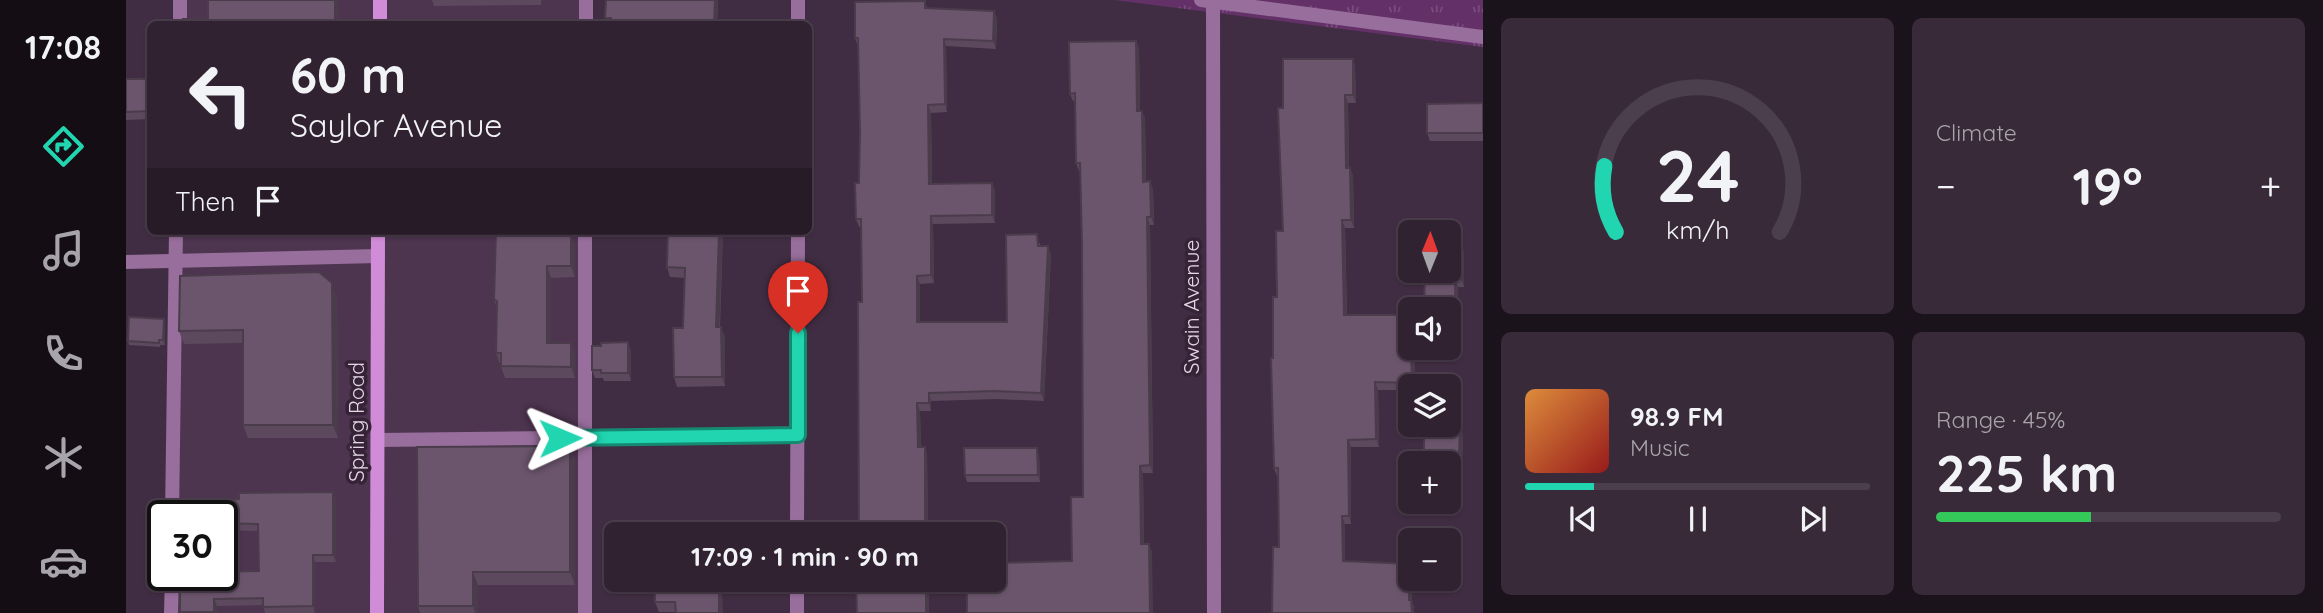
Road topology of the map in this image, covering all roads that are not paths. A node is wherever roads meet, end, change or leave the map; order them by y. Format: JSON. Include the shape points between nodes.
{"nodes":[{"id":1,"x":180,"y":0,"type":"edge"},
{"id":2,"x":380,"y":0,"type":"edge"},
{"id":3,"x":586,"y":0,"type":"edge"},
{"id":4,"x":798,"y":0,"type":"edge"},
{"id":5,"x":1207,"y":1,"type":"edge"},
{"id":6,"x":180,"y":21,"type":"edge"},
{"id":7,"x":380,"y":21,"type":"edge"},
{"id":8,"x":586,"y":21,"type":"edge"},
{"id":9,"x":798,"y":21,"type":"edge"},
{"id":10,"x":1483,"y":37,"type":"edge"},
{"id":11,"x":176,"y":235,"type":"edge"},
{"id":12,"x":378,"y":235,"type":"edge"},
{"id":13,"x":585,"y":235,"type":"edge"},
{"id":14,"x":798,"y":235,"type":"edge"},
{"id":15,"x":378,"y":257,"type":"junction"},
{"id":16,"x":175,"y":261,"type":"junction"},
{"id":17,"x":126,"y":262,"type":"edge"},
{"id":18,"x":798,"y":435,"type":"junction"},
{"id":19,"x":584,"y":438,"type":"junction"},
{"id":20,"x":378,"y":440,"type":"junction"},
{"id":21,"x":172,"y":500,"type":"edge"},
{"id":22,"x":797,"y":522,"type":"edge"},
{"id":23,"x":172,"y":591,"type":"edge"},
{"id":24,"x":797,"y":592,"type":"edge"},
{"id":25,"x":171,"y":613,"type":"edge"},
{"id":26,"x":377,"y":613,"type":"edge"},
{"id":27,"x":584,"y":613,"type":"edge"},
{"id":28,"x":797,"y":613,"type":"edge"},
{"id":29,"x":1214,"y":613,"type":"edge"}],
"edges":[{"from":1,"to":6,"type":"street"},
{"from":2,"to":7,"type":"street"},
{"from":3,"to":8,"type":"street"},
{"from":4,"to":9,"type":"street"},
{"from":5,"to":10,"type":"street"},
{"from":5,"to":29,"type":"street","name":"Swain Avenue"},
{"from":11,"to":16,"type":"street"},
{"from":12,"to":15,"type":"street","name":"Spring Road"},
{"from":13,"to":19,"type":"street"},
{"from":14,"to":18,"type":"street"},
{"from":15,"to":16,"type":"street"},
{"from":15,"to":20,"type":"street","name":"Spring Road"},
{"from":16,"to":17,"type":"street"},
{"from":16,"to":21,"type":"street"},
{"from":18,"to":19,"type":"street"},
{"from":18,"to":22,"type":"street"},
{"from":19,"to":20,"type":"street"},
{"from":19,"to":27,"type":"street"},
{"from":20,"to":26,"type":"street","name":"Spring Road"},
{"from":23,"to":25,"type":"street"},
{"from":24,"to":28,"type":"street"}]}
